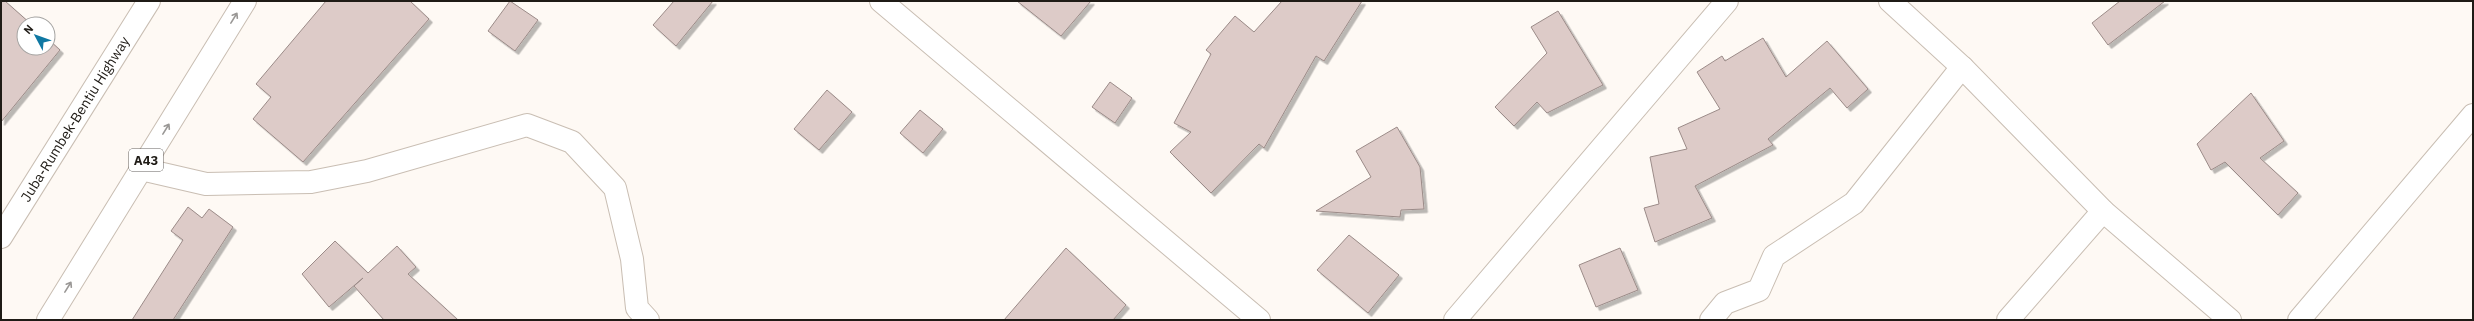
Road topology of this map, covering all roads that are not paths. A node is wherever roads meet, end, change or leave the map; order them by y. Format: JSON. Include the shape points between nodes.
{"nodes":[{"id":1,"x":149,"y":1,"type":"edge"},
{"id":2,"x":245,"y":1,"type":"edge"},
{"id":3,"x":881,"y":1,"type":"edge"},
{"id":4,"x":1727,"y":1,"type":"edge"},
{"id":5,"x":1890,"y":1,"type":"edge"},
{"id":6,"x":1962,"y":67,"type":"junction"},
{"id":7,"x":2473,"y":115,"type":"edge"},
{"id":8,"x":141,"y":170,"type":"junction"},
{"id":9,"x":2103,"y":212,"type":"junction"},
{"id":10,"x":1,"y":237,"type":"edge"},
{"id":11,"x":48,"y":320,"type":"edge"},
{"id":12,"x":648,"y":320,"type":"edge"},
{"id":13,"x":1260,"y":320,"type":"edge"},
{"id":14,"x":1455,"y":320,"type":"edge"},
{"id":15,"x":1711,"y":320,"type":"edge"},
{"id":16,"x":2008,"y":320,"type":"edge"},
{"id":17,"x":2230,"y":320,"type":"edge"},
{"id":18,"x":2299,"y":320,"type":"edge"}],
"edges":[{"from":1,"to":10,"type":"main road","name":"Juba-Rumbek-Bentiu Highway"},
{"from":8,"to":2,"type":"main road","number":"A43","one_way":true},
{"from":3,"to":13,"type":"main road"},
{"from":4,"to":14,"type":"main road"},
{"from":5,"to":6,"type":"main road"},
{"from":6,"to":9,"type":"main road"},
{"from":6,"to":15,"type":"main road","via":[[1854,203],[1774,256],[1759,290],[1725,303]]},
{"from":7,"to":18,"type":"main road"},
{"from":11,"to":8,"type":"main road","number":"A43","one_way":true},
{"from":8,"to":12,"type":"main road","via":[[206,184],[311,182],[367,171],[527,125],[572,142],[615,188],[632,259],[637,308]]},
{"from":9,"to":16,"type":"main road"},
{"from":9,"to":17,"type":"main road"}]}
